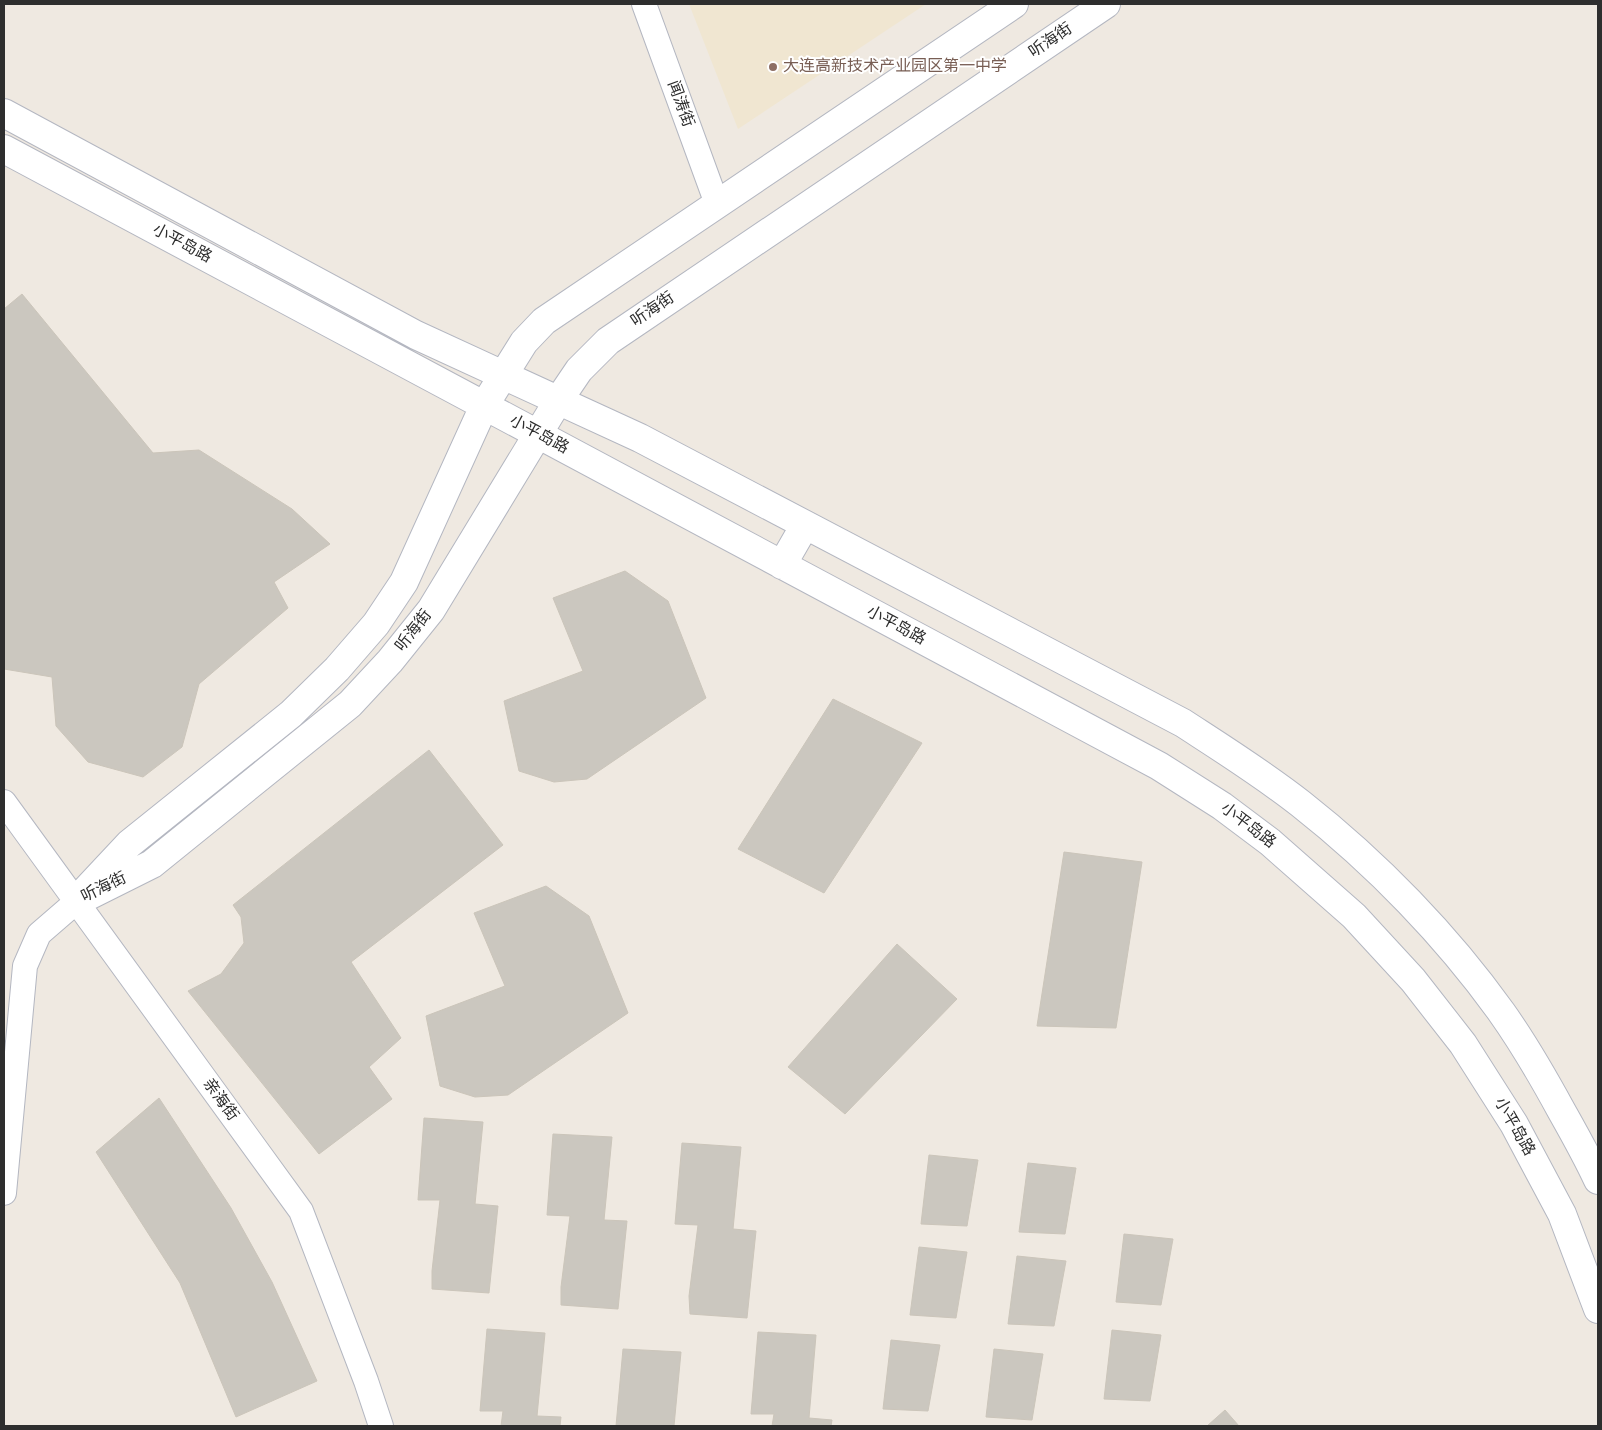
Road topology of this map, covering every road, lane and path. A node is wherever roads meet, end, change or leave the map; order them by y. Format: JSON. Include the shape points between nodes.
{"nodes":[{"id":1,"x":644,"y":4,"type":"edge"},
{"id":2,"x":1014,"y":4,"type":"edge"},
{"id":3,"x":1106,"y":4,"type":"edge"},
{"id":4,"x":4,"y":114,"type":"edge"},
{"id":5,"x":4,"y":149,"type":"edge"},
{"id":6,"x":717,"y":204,"type":"junction"},
{"id":7,"x":503,"y":375,"type":"junction"},
{"id":8,"x":558,"y":401,"type":"junction"},
{"id":9,"x":484,"y":406,"type":"junction"},
{"id":10,"x":538,"y":434,"type":"junction"},
{"id":11,"x":805,"y":525,"type":"junction"},
{"id":12,"x":782,"y":565,"type":"junction"},
{"id":13,"x":4,"y":802,"type":"edge"},
{"id":14,"x":76,"y":902,"type":"junction"},
{"id":15,"x":1598,"y":1180,"type":"edge"},
{"id":16,"x":4,"y":1193,"type":"edge"},
{"id":17,"x":1598,"y":1309,"type":"edge"},
{"id":18,"x":381,"y":1426,"type":"edge"}],
"edges":[{"from":1,"to":6,"type":"street","name":"闻涛街"},
{"from":2,"to":6,"type":"street","name":"听海街"},
{"from":3,"to":8,"type":"street","name":"听海街","via":[[608,341],[579,370]]},
{"from":4,"to":7,"type":"street","name":"小平岛路","via":[[416,335]]},
{"from":5,"to":9,"type":"street","name":"小平岛路"},
{"from":6,"to":7,"type":"street","name":"听海街","via":[[544,320],[524,342]]},
{"from":7,"to":8,"type":"street","name":"小平岛路"},
{"from":7,"to":9,"type":"street","name":"听海街"},
{"from":8,"to":10,"type":"street","name":"听海街"},
{"from":8,"to":11,"type":"street","name":"小平岛路","via":[[640,438]]},
{"from":9,"to":10,"type":"street","name":"小平岛路"},
{"from":9,"to":14,"type":"street","name":"听海街","via":[[404,582],[376,624],[337,669],[291,714],[129,844]]},
{"from":10,"to":12,"type":"street","name":"小平岛路"},
{"from":10,"to":14,"type":"street","name":"听海街","via":[[431,610],[350,704],[152,864]]},
{"from":11,"to":12,"type":"street"},
{"from":11,"to":15,"type":"street","name":"小平岛路","via":[[1183,723],[1302,804],[1360,855],[1461,960],[1544,1078]]},
{"from":12,"to":17,"type":"street","name":"小平岛路","via":[[1159,766],[1222,806],[1270,842],[1354,916],[1413,980],[1463,1044],[1514,1124],[1562,1214]]},
{"from":13,"to":14,"type":"street","name":"亲海街"},
{"from":14,"to":16,"type":"street","via":[[39,934],[25,966]]},
{"from":14,"to":18,"type":"street","name":"亲海街","via":[[301,1211]]}]}
